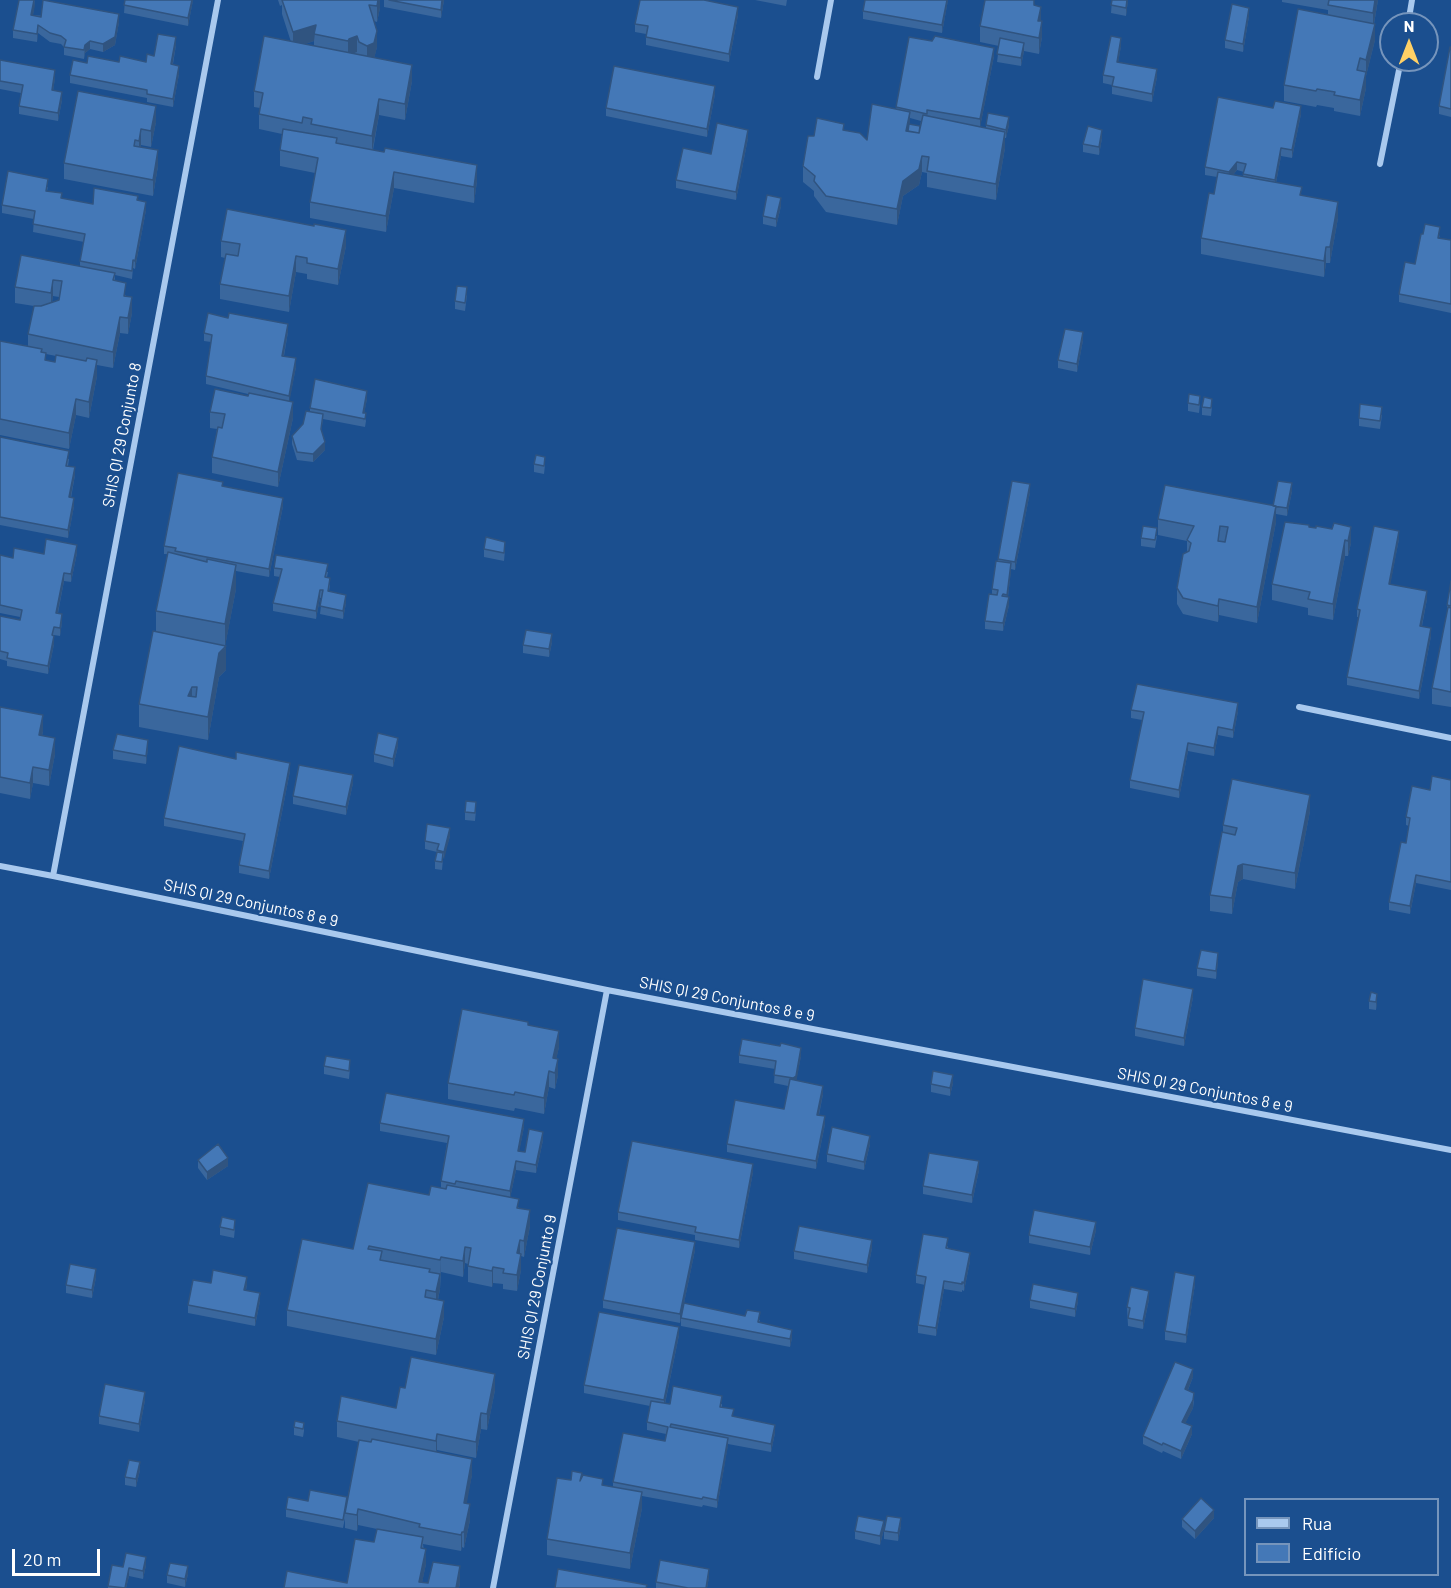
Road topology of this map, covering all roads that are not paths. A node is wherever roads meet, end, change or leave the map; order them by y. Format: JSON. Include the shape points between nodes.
{"nodes":[{"id":1,"x":218,"y":0,"type":"edge"},
{"id":2,"x":831,"y":0,"type":"edge"},
{"id":3,"x":1399,"y":72,"type":"edge"},
{"id":4,"x":817,"y":77,"type":"dead end"},
{"id":5,"x":1380,"y":164,"type":"dead end"},
{"id":6,"x":1299,"y":707,"type":"dead end"},
{"id":7,"x":1451,"y":738,"type":"edge"},
{"id":8,"x":0,"y":866,"type":"edge"},
{"id":9,"x":53,"y":876,"type":"junction"},
{"id":10,"x":607,"y":990,"type":"junction"},
{"id":11,"x":1451,"y":1150,"type":"edge"},
{"id":12,"x":493,"y":1588,"type":"edge"}],
"edges":[{"from":1,"to":9,"type":"street","name":"SHIS QI 29 Conjunto 8"},
{"from":2,"to":4,"type":"street"},
{"from":3,"to":5,"type":"street"},
{"from":6,"to":7,"type":"street"},
{"from":8,"to":9,"type":"street","name":"SHIS QI 29 Conjuntos 8 e 9"},
{"from":9,"to":10,"type":"street","name":"SHIS QI 29 Conjuntos 8 e 9"},
{"from":10,"to":11,"type":"street","name":"SHIS QI 29 Conjuntos 8 e 9"},
{"from":10,"to":12,"type":"street","name":"SHIS QI 29 Conjunto 9"}]}
